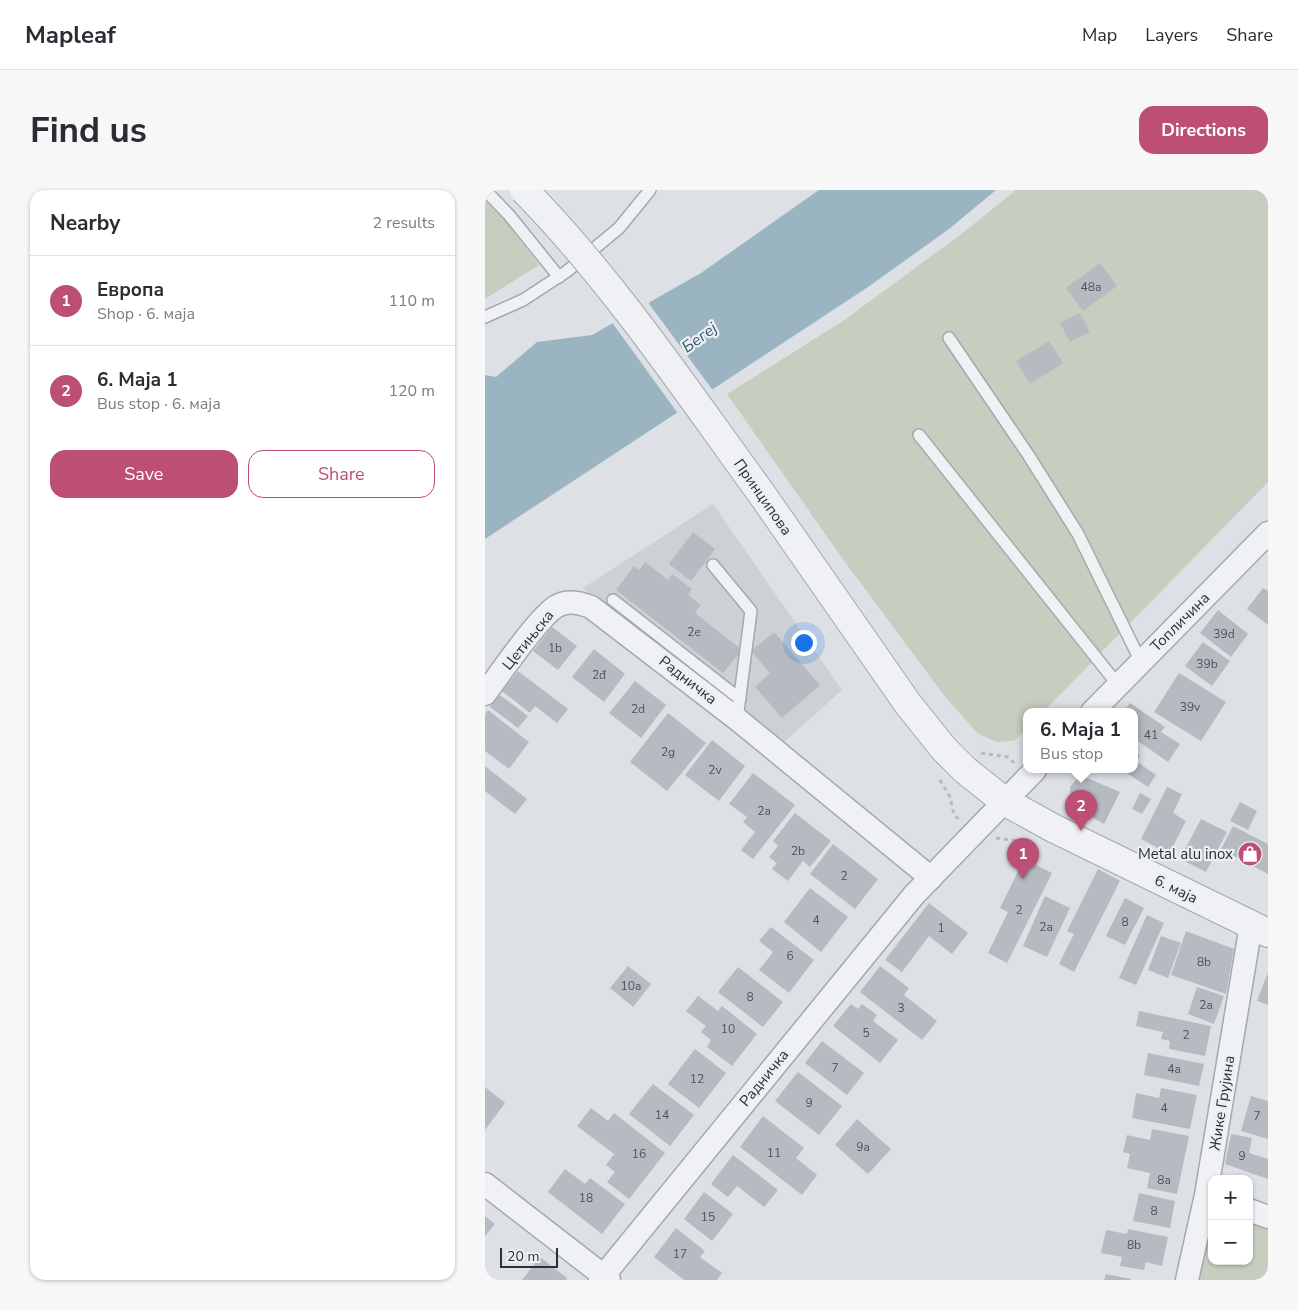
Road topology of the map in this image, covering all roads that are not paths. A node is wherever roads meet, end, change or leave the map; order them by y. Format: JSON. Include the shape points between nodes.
{"nodes":[{"id":1,"x":485,"y":190,"type":"edge"},
{"id":2,"x":524,"y":190,"type":"edge"},
{"id":3,"x":651,"y":190,"type":"edge"},
{"id":4,"x":559,"y":277,"type":"junction"},
{"id":5,"x":485,"y":318,"type":"edge"},
{"id":6,"x":949,"y":338,"type":"dead end"},
{"id":7,"x":919,"y":435,"type":"dead end"},
{"id":8,"x":1268,"y":533,"type":"edge"},
{"id":9,"x":713,"y":565,"type":"dead end"},
{"id":10,"x":613,"y":600,"type":"dead end"},
{"id":11,"x":580,"y":603,"type":"joint"},
{"id":12,"x":1141,"y":662,"type":"junction"},
{"id":13,"x":1118,"y":685,"type":"junction"},
{"id":14,"x":485,"y":694,"type":"edge"},
{"id":15,"x":1096,"y":708,"type":"edge"},
{"id":16,"x":738,"y":709,"type":"junction"},
{"id":17,"x":1032,"y":773,"type":"edge"},
{"id":18,"x":1004,"y":801,"type":"junction"},
{"id":19,"x":931,"y":878,"type":"junction"},
{"id":20,"x":1259,"y":929,"type":"edge"},
{"id":21,"x":1213,"y":1175,"type":"edge"},
{"id":22,"x":485,"y":1184,"type":"edge"},
{"id":23,"x":1208,"y":1200,"type":"edge"},
{"id":24,"x":1253,"y":1211,"type":"edge"},
{"id":25,"x":1268,"y":1217,"type":"edge"},
{"id":26,"x":604,"y":1278,"type":"edge"},
{"id":27,"x":1187,"y":1280,"type":"edge"}],
"edges":[{"from":1,"to":4,"type":"lane"},
{"from":2,"to":18,"type":"street","name":"Принципова","bridge":true,"via":[[643,331],[926,728],[965,770]]},
{"from":3,"to":4,"type":"lane","via":[[619,228]]},
{"from":4,"to":5,"type":"lane","via":[[523,300]]},
{"from":6,"to":12,"type":"lane","via":[[1078,534]]},
{"from":7,"to":13,"type":"lane"},
{"from":8,"to":12,"type":"street","name":"Топличина"},
{"from":9,"to":16,"type":"lane","via":[[751,611]]},
{"from":10,"to":16,"type":"lane"},
{"from":11,"to":14,"type":"street","name":"Цетињска","via":[[557,606],[550,612]]},
{"from":11,"to":16,"type":"street","name":"Радничка","via":[[603,614]]},
{"from":12,"to":13,"type":"street","name":"Топличина"},
{"from":13,"to":15,"type":"street","name":"Топличина"},
{"from":16,"to":19,"type":"street","name":"Радничка"},
{"from":17,"to":18,"type":"street"},
{"from":18,"to":19,"type":"street","name":"Радничка"},
{"from":18,"to":20,"type":"street","name":"6. маја"},
{"from":19,"to":26,"type":"street","name":"Радничка","via":[[890,924]]},
{"from":20,"to":21,"type":"street","name":"Жике Грујина"},
{"from":22,"to":26,"type":"street"},
{"from":23,"to":27,"type":"street","name":"Жике Грујина"},
{"from":24,"to":25,"type":"street"}]}
